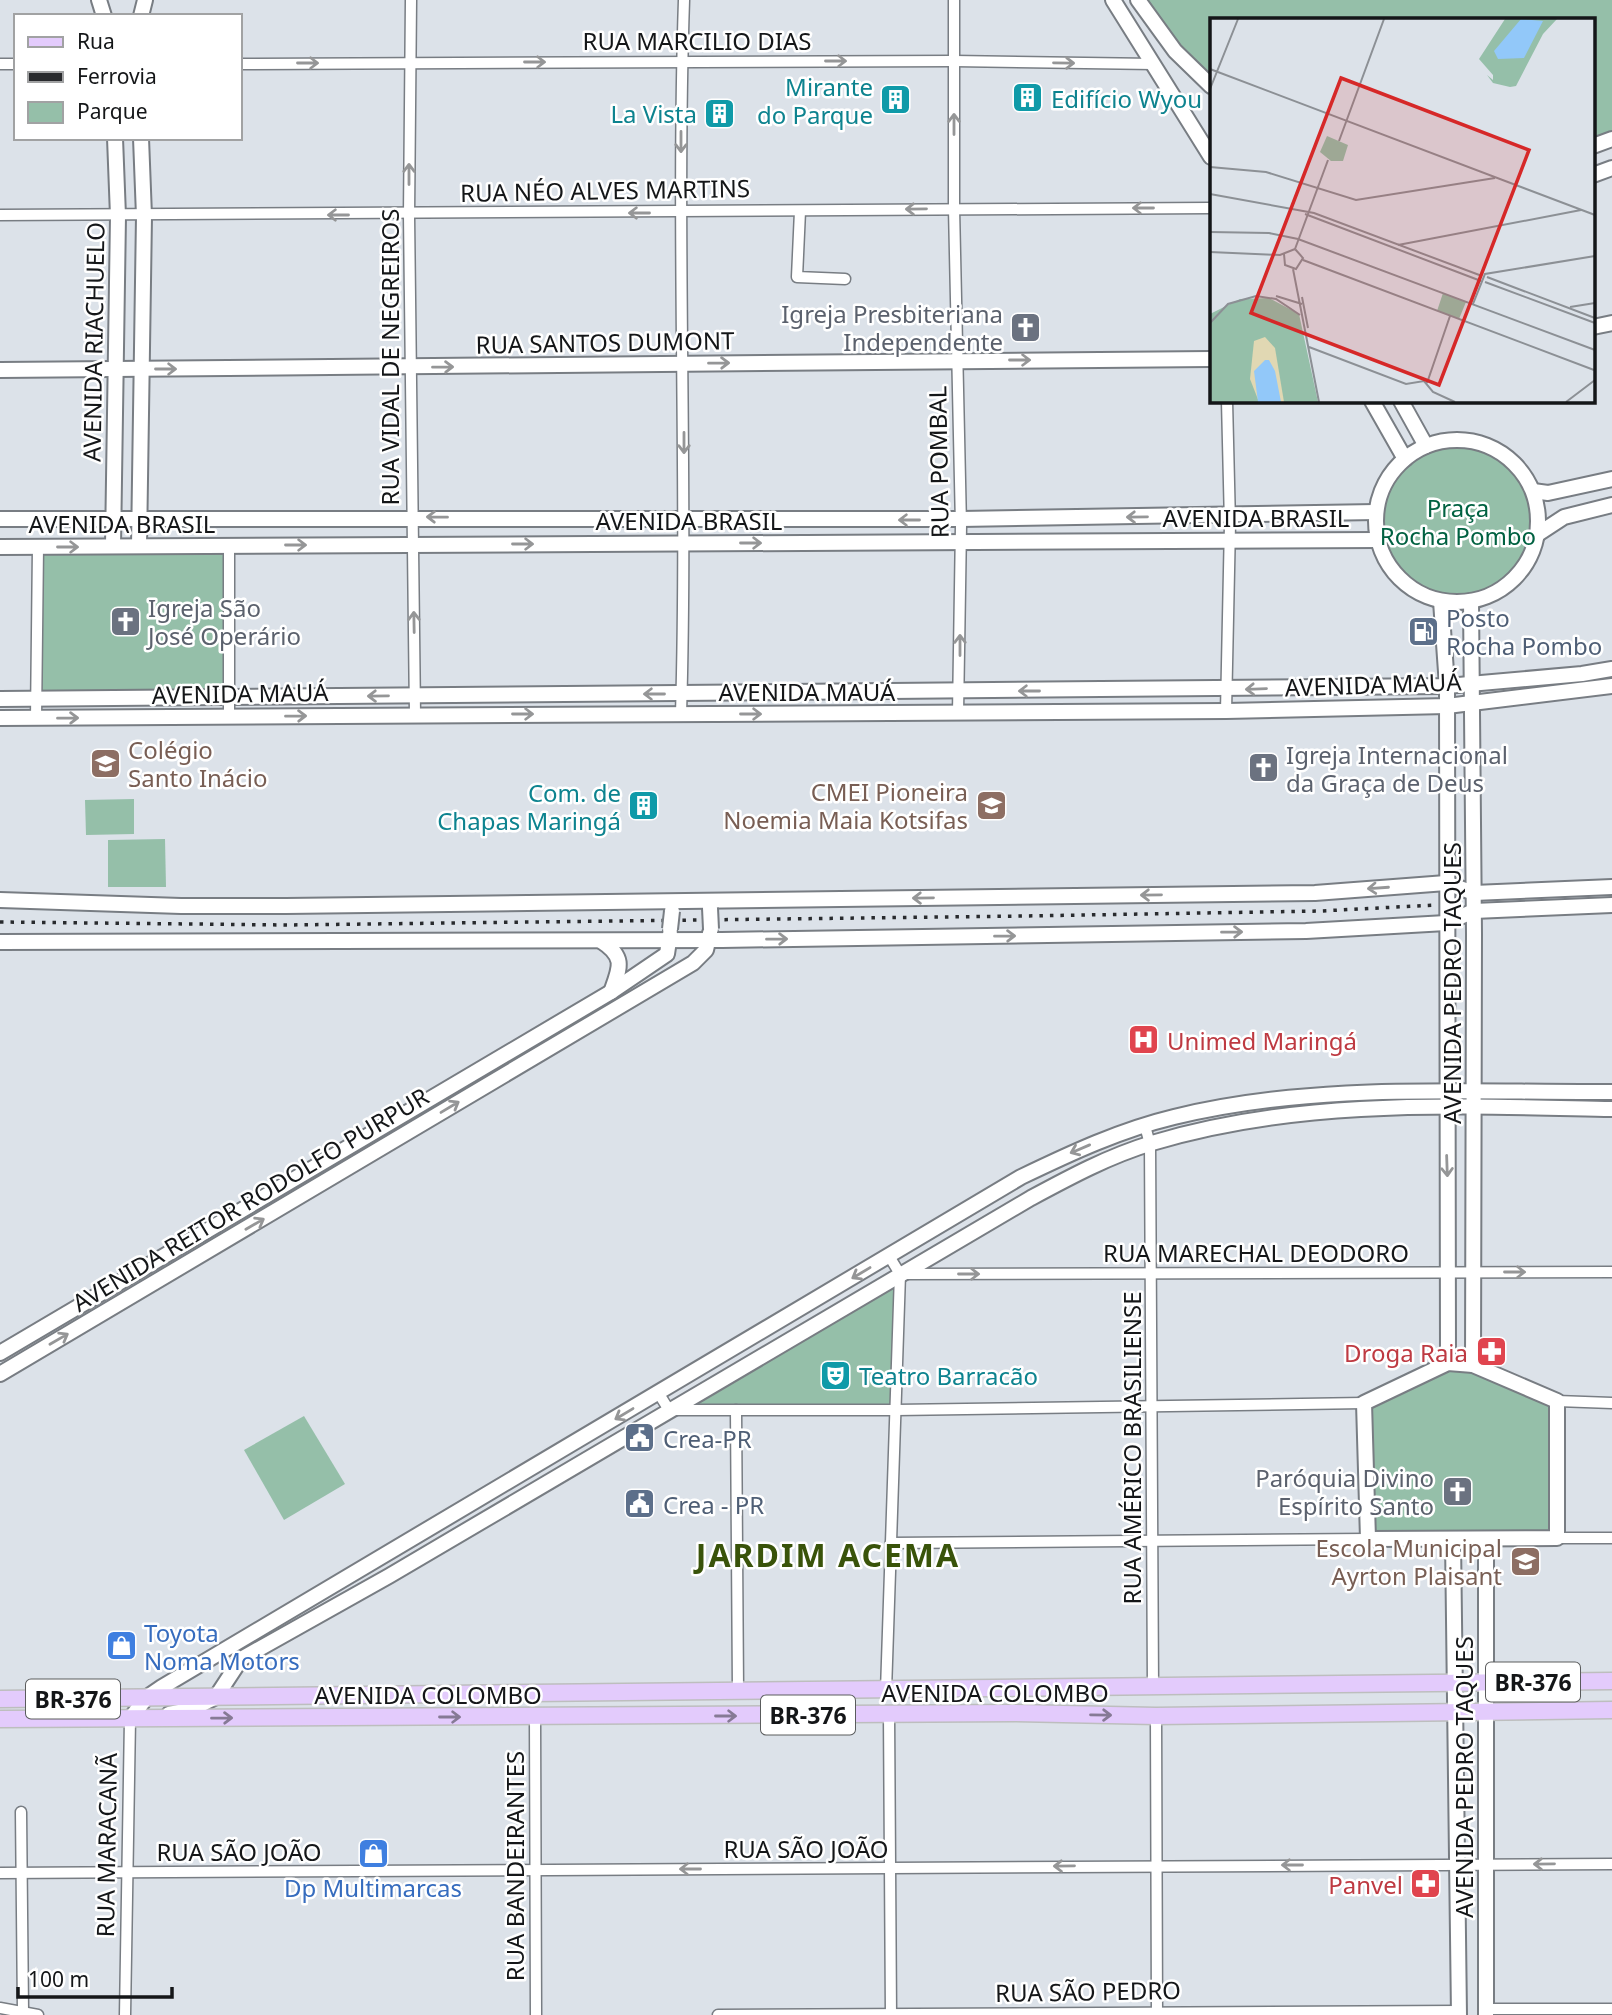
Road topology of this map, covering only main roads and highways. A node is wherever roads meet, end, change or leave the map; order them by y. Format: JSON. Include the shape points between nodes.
{"nodes":[{"id":1,"x":1113,"y":0,"type":"edge"},
{"id":2,"x":1138,"y":0,"type":"edge"},
{"id":3,"x":1210,"y":85,"type":"edge"},
{"id":4,"x":1207,"y":138,"type":"edge"},
{"id":5,"x":1612,"y":139,"type":"edge"},
{"id":6,"x":115,"y":140,"type":"edge"},
{"id":7,"x":141,"y":140,"type":"edge"},
{"id":8,"x":1594,"y":146,"type":"edge"},
{"id":9,"x":1612,"y":168,"type":"edge"},
{"id":10,"x":1594,"y":175,"type":"edge"},
{"id":11,"x":1612,"y":323,"type":"edge"},
{"id":12,"x":1594,"y":327,"type":"edge"},
{"id":13,"x":1210,"y":359,"type":"edge"},
{"id":14,"x":114,"y":369,"type":"junction"},
{"id":15,"x":140,"y":369,"type":"junction"},
{"id":16,"x":0,"y":370,"type":"edge"},
{"id":17,"x":1373,"y":402,"type":"edge"},
{"id":18,"x":1402,"y":402,"type":"edge"},
{"id":19,"x":1426,"y":446,"type":"junction"},
{"id":20,"x":1405,"y":459,"type":"junction"},
{"id":21,"x":1612,"y":478,"type":"edge"},
{"id":22,"x":1532,"y":491,"type":"junction"},
{"id":23,"x":1612,"y":505,"type":"edge"},
{"id":24,"x":1376,"y":512,"type":"junction"},
{"id":25,"x":114,"y":518,"type":"junction"},
{"id":26,"x":139,"y":518,"type":"junction"},
{"id":27,"x":0,"y":519,"type":"edge"},
{"id":28,"x":1538,"y":534,"type":"junction"},
{"id":29,"x":1378,"y":540,"type":"junction"},
{"id":30,"x":113,"y":546,"type":"junction"},
{"id":31,"x":139,"y":546,"type":"junction"},
{"id":32,"x":0,"y":547,"type":"edge"},
{"id":33,"x":1441,"y":601,"type":"junction"},
{"id":34,"x":1471,"y":601,"type":"junction"},
{"id":35,"x":1612,"y":669,"type":"edge"},
{"id":36,"x":1472,"y":685,"type":"junction"},
{"id":37,"x":1447,"y":686,"type":"junction"},
{"id":38,"x":1612,"y":686,"type":"edge"},
{"id":39,"x":0,"y":699,"type":"edge"},
{"id":40,"x":1473,"y":704,"type":"junction"},
{"id":41,"x":1447,"y":706,"type":"junction"},
{"id":42,"x":0,"y":718,"type":"edge"},
{"id":43,"x":1446,"y":883,"type":"junction"},
{"id":44,"x":1612,"y":887,"type":"edge"},
{"id":45,"x":1474,"y":893,"type":"junction"},
{"id":46,"x":0,"y":900,"type":"edge"},
{"id":47,"x":708,"y":904,"type":"junction"},
{"id":48,"x":1612,"y":905,"type":"edge"},
{"id":49,"x":677,"y":906,"type":"junction"},
{"id":50,"x":1474,"y":911,"type":"junction"},
{"id":51,"x":1446,"y":923,"type":"junction"},
{"id":52,"x":670,"y":935,"type":"junction"},
{"id":53,"x":710,"y":935,"type":"junction"},
{"id":54,"x":601,"y":941,"type":"junction"},
{"id":55,"x":0,"y":942,"type":"edge"},
{"id":56,"x":611,"y":992,"type":"junction"},
{"id":57,"x":514,"y":1048,"type":"junction"},
{"id":58,"x":523,"y":1063,"type":"junction"},
{"id":59,"x":1446,"y":1092,"type":"junction"},
{"id":60,"x":1474,"y":1092,"type":"junction"},
{"id":61,"x":1612,"y":1092,"type":"edge"},
{"id":62,"x":1567,"y":1093,"type":"junction"},
{"id":63,"x":1339,"y":1095,"type":"junction"},
{"id":64,"x":1445,"y":1107,"type":"junction"},
{"id":65,"x":1474,"y":1107,"type":"junction"},
{"id":66,"x":1566,"y":1108,"type":"junction"},
{"id":67,"x":1612,"y":1109,"type":"edge"},
{"id":68,"x":1339,"y":1111,"type":"junction"},
{"id":69,"x":203,"y":1235,"type":"junction"},
{"id":70,"x":212,"y":1250,"type":"junction"},
{"id":71,"x":0,"y":1353,"type":"edge"},
{"id":72,"x":1448,"y":1363,"type":"junction"},
{"id":73,"x":1473,"y":1365,"type":"junction"},
{"id":74,"x":0,"y":1374,"type":"edge"},
{"id":75,"x":1486,"y":1539,"type":"junction"},
{"id":76,"x":1453,"y":1540,"type":"junction"},
{"id":77,"x":392,"y":1551,"type":"junction"},
{"id":78,"x":402,"y":1568,"type":"junction"},
{"id":79,"x":1612,"y":1681,"type":"edge"},
{"id":80,"x":1486,"y":1682,"type":"junction"},
{"id":81,"x":1453,"y":1683,"type":"junction"},
{"id":82,"x":1020,"y":1689,"type":"junction"},
{"id":83,"x":1039,"y":1689,"type":"junction"},
{"id":84,"x":704,"y":1691,"type":"junction"},
{"id":85,"x":362,"y":1695,"type":"junction"},
{"id":86,"x":216,"y":1697,"type":"junction"},
{"id":87,"x":146,"y":1698,"type":"junction"},
{"id":88,"x":0,"y":1699,"type":"edge"},
{"id":89,"x":1455,"y":1710,"type":"junction"},
{"id":90,"x":1612,"y":1710,"type":"edge"},
{"id":91,"x":1486,"y":1712,"type":"junction"},
{"id":92,"x":1015,"y":1713,"type":"junction"},
{"id":93,"x":1035,"y":1713,"type":"junction"},
{"id":94,"x":685,"y":1716,"type":"junction"},
{"id":95,"x":329,"y":1717,"type":"junction"},
{"id":96,"x":0,"y":1719,"type":"edge"},
{"id":97,"x":130,"y":1719,"type":"junction"},
{"id":98,"x":1486,"y":2012,"type":"edge"},
{"id":99,"x":1459,"y":2013,"type":"edge"}],
"edges":[{"from":1,"to":4,"type":"main road"},
{"from":2,"to":3,"type":"main road","via":[[1175,51]]},
{"from":5,"to":8,"type":"main road"},
{"from":6,"to":14,"type":"main road","name":"AVENIDA RIACHUELO"},
{"from":7,"to":15,"type":"main road","name":"AVENIDA RIACHUELO"},
{"from":9,"to":10,"type":"main road"},
{"from":11,"to":12,"type":"main road"},
{"from":15,"to":13,"type":"main road","name":"RUA SANTOS DUMONT","one_way":true},
{"from":14,"to":15,"type":"main road","name":"RUA SANTOS DUMONT"},
{"from":14,"to":16,"type":"main road","name":"RUA SANTOS DUMONT"},
{"from":14,"to":25,"type":"main road","name":"AVENIDA RIACHUELO"},
{"from":15,"to":26,"type":"main road","name":"AVENIDA RIACHUELO"},
{"from":17,"to":20,"type":"main road"},
{"from":18,"to":19,"type":"main road"},
{"from":19,"to":20,"type":"main road"},
{"from":19,"to":22,"type":"main road","via":[[1448,440],[1475,442],[1499,451],[1519,468]]},
{"from":20,"to":24,"type":"main road","via":[[1385,483]]},
{"from":21,"to":22,"type":"main road","via":[[1548,493]]},
{"from":22,"to":28,"type":"main road","via":[[1539,512]]},
{"from":23,"to":28,"type":"main road","via":[[1564,517]]},
{"from":24,"to":26,"type":"main road","name":"AVENIDA BRASIL","one_way":true,"via":[[684,521]]},
{"from":24,"to":29,"type":"main road"},
{"from":25,"to":26,"type":"main road","name":"AVENIDA BRASIL"},
{"from":25,"to":27,"type":"main road","name":"AVENIDA BRASIL"},
{"from":25,"to":30,"type":"main road","name":"AVENIDA RIACHUELO"},
{"from":26,"to":31,"type":"main road","name":"AVENIDA RIACHUELO"},
{"from":28,"to":34,"type":"main road","via":[[1523,568],[1509,583]]},
{"from":31,"to":29,"type":"main road","name":"AVENIDA BRASIL","one_way":true},
{"from":29,"to":33,"type":"main road","via":[[1402,580]]},
{"from":30,"to":31,"type":"main road","name":"AVENIDA BRASIL"},
{"from":32,"to":30,"type":"main road","name":"AVENIDA BRASIL","one_way":true},
{"from":33,"to":34,"type":"main road"},
{"from":33,"to":37,"type":"main road","name":"AVENIDA PEDRO TAQUES"},
{"from":34,"to":36,"type":"main road","name":"AVENIDA PEDRO TAQUES"},
{"from":35,"to":36,"type":"main road","name":"AVENIDA MAUÁ"},
{"from":36,"to":37,"type":"main road","name":"AVENIDA MAUÁ"},
{"from":36,"to":40,"type":"main road","name":"AVENIDA PEDRO TAQUES"},
{"from":37,"to":39,"type":"main road","name":"AVENIDA MAUÁ","one_way":true},
{"from":37,"to":41,"type":"main road","name":"AVENIDA PEDRO TAQUES"},
{"from":38,"to":40,"type":"main road","name":"AVENIDA MAUÁ"},
{"from":40,"to":41,"type":"main road","name":"AVENIDA MAUÁ"},
{"from":40,"to":45,"type":"main road","name":"AVENIDA PEDRO TAQUES"},
{"from":42,"to":41,"type":"main road","name":"AVENIDA MAUÁ","one_way":true},
{"from":41,"to":43,"type":"main road","name":"AVENIDA PEDRO TAQUES"},
{"from":43,"to":45,"type":"main road"},
{"from":43,"to":47,"type":"main road","one_way":true,"via":[[1315,893]]},
{"from":43,"to":51,"type":"main road","name":"AVENIDA PEDRO TAQUES"},
{"from":44,"to":45,"type":"main road"},
{"from":45,"to":50,"type":"main road","name":"AVENIDA PEDRO TAQUES"},
{"from":46,"to":49,"type":"main road","via":[[181,906]]},
{"from":47,"to":49,"type":"main road"},
{"from":47,"to":53,"type":"main road","bridge":true},
{"from":48,"to":50,"type":"main road"},
{"from":49,"to":52,"type":"main road","bridge":true},
{"from":50,"to":51,"type":"main road"},
{"from":50,"to":60,"type":"main road","name":"AVENIDA PEDRO TAQUES"},
{"from":53,"to":51,"type":"main road","one_way":true,"via":[[1306,931]]},
{"from":51,"to":59,"type":"main road","name":"AVENIDA PEDRO TAQUES"},
{"from":52,"to":53,"type":"main road"},
{"from":52,"to":54,"type":"main road"},
{"from":52,"to":56,"type":"main road","name":"AVENIDA REITOR RODOLFO PURPUR","via":[[667,954]]},
{"from":53,"to":58,"type":"main road","name":"AVENIDA REITOR RODOLFO PURPUR","via":[[706,950],[693,963]]},
{"from":54,"to":55,"type":"main road"},
{"from":54,"to":56,"type":"main road","via":[[619,958]]},
{"from":56,"to":57,"type":"main road","name":"AVENIDA REITOR RODOLFO PURPUR"},
{"from":57,"to":58,"type":"main road"},
{"from":57,"to":69,"type":"main road","name":"AVENIDA REITOR RODOLFO PURPUR"},
{"from":70,"to":58,"type":"main road","name":"AVENIDA REITOR RODOLFO PURPUR","one_way":true},
{"from":59,"to":60,"type":"main road"},
{"from":59,"to":63,"type":"main road"},
{"from":59,"to":64,"type":"main road","name":"AVENIDA PEDRO TAQUES"},
{"from":60,"to":62,"type":"main road"},
{"from":60,"to":65,"type":"main road","name":"AVENIDA PEDRO TAQUES"},
{"from":61,"to":62,"type":"main road"},
{"from":62,"to":66,"type":"main road"},
{"from":63,"to":68,"type":"main road"},
{"from":63,"to":77,"type":"main road","one_way":true,"via":[[1250,1103],[1144,1126],[1082,1147],[1021,1177]]},
{"from":64,"to":65,"type":"main road"},
{"from":64,"to":68,"type":"main road"},
{"from":64,"to":72,"type":"main road","name":"AVENIDA PEDRO TAQUES","one_way":true},
{"from":65,"to":66,"type":"main road"},
{"from":65,"to":73,"type":"main road","name":"AVENIDA PEDRO TAQUES"},
{"from":66,"to":67,"type":"main road"},
{"from":68,"to":78,"type":"main road","via":[[1252,1120],[1150,1144],[1083,1170]]},
{"from":69,"to":70,"type":"main road"},
{"from":69,"to":71,"type":"main road","name":"AVENIDA REITOR RODOLFO PURPUR"},
{"from":74,"to":70,"type":"main road","name":"AVENIDA REITOR RODOLFO PURPUR","one_way":true},
{"from":72,"to":73,"type":"main road"},
{"from":72,"to":76,"type":"main road","via":[[1364,1403],[1368,1539]]},
{"from":73,"to":75,"type":"main road","via":[[1557,1401],[1557,1538]]},
{"from":75,"to":76,"type":"main road"},
{"from":75,"to":80,"type":"main road","name":"AVENIDA PEDRO TAQUES"},
{"from":76,"to":81,"type":"main road","name":"AVENIDA PEDRO TAQUES"},
{"from":77,"to":78,"type":"main road"},
{"from":77,"to":87,"type":"main road"},
{"from":78,"to":86,"type":"main road","via":[[241,1659]]},
{"from":79,"to":80,"type":"main road","name":"AVENIDA COLOMBO","number":"BR-376"},
{"from":80,"to":81,"type":"main road","name":"AVENIDA COLOMBO","number":"BR-376"},
{"from":80,"to":91,"type":"main road","name":"AVENIDA PEDRO TAQUES"},
{"from":81,"to":83,"type":"main road","name":"AVENIDA COLOMBO","number":"BR-376"},
{"from":81,"to":89,"type":"main road","name":"AVENIDA PEDRO TAQUES"},
{"from":82,"to":83,"type":"main road","name":"AVENIDA COLOMBO","number":"BR-376"},
{"from":82,"to":84,"type":"main road","name":"AVENIDA COLOMBO","number":"BR-376"},
{"from":82,"to":92,"type":"main road"},
{"from":83,"to":93,"type":"main road"},
{"from":84,"to":85,"type":"main road","name":"AVENIDA COLOMBO","number":"BR-376"},
{"from":84,"to":94,"type":"main road"},
{"from":85,"to":86,"type":"main road","name":"AVENIDA COLOMBO","number":"BR-376"},
{"from":85,"to":95,"type":"main road"},
{"from":86,"to":87,"type":"main road","name":"AVENIDA COLOMBO","number":"BR-376"},
{"from":86,"to":97,"type":"main road","via":[[190,1710]]},
{"from":87,"to":88,"type":"main road","name":"AVENIDA COLOMBO","number":"BR-376"},
{"from":87,"to":97,"type":"main road"},
{"from":89,"to":91,"type":"main road","name":"AVENIDA COLOMBO","number":"BR-376"},
{"from":93,"to":89,"type":"main road","name":"AVENIDA COLOMBO","number":"BR-376","one_way":true,"via":[[1157,1716]]},
{"from":89,"to":99,"type":"main road","name":"AVENIDA PEDRO TAQUES"},
{"from":90,"to":91,"type":"main road","name":"AVENIDA COLOMBO","number":"BR-376"},
{"from":91,"to":98,"type":"main road","name":"AVENIDA PEDRO TAQUES"},
{"from":92,"to":93,"type":"main road","name":"AVENIDA COLOMBO","number":"BR-376"},
{"from":94,"to":92,"type":"main road","name":"AVENIDA COLOMBO","number":"BR-376","one_way":true},
{"from":95,"to":94,"type":"main road","name":"AVENIDA COLOMBO","number":"BR-376","one_way":true},
{"from":97,"to":95,"type":"main road","name":"AVENIDA COLOMBO","number":"BR-376","one_way":true},
{"from":96,"to":97,"type":"main road","name":"AVENIDA COLOMBO","number":"BR-376"}]}
